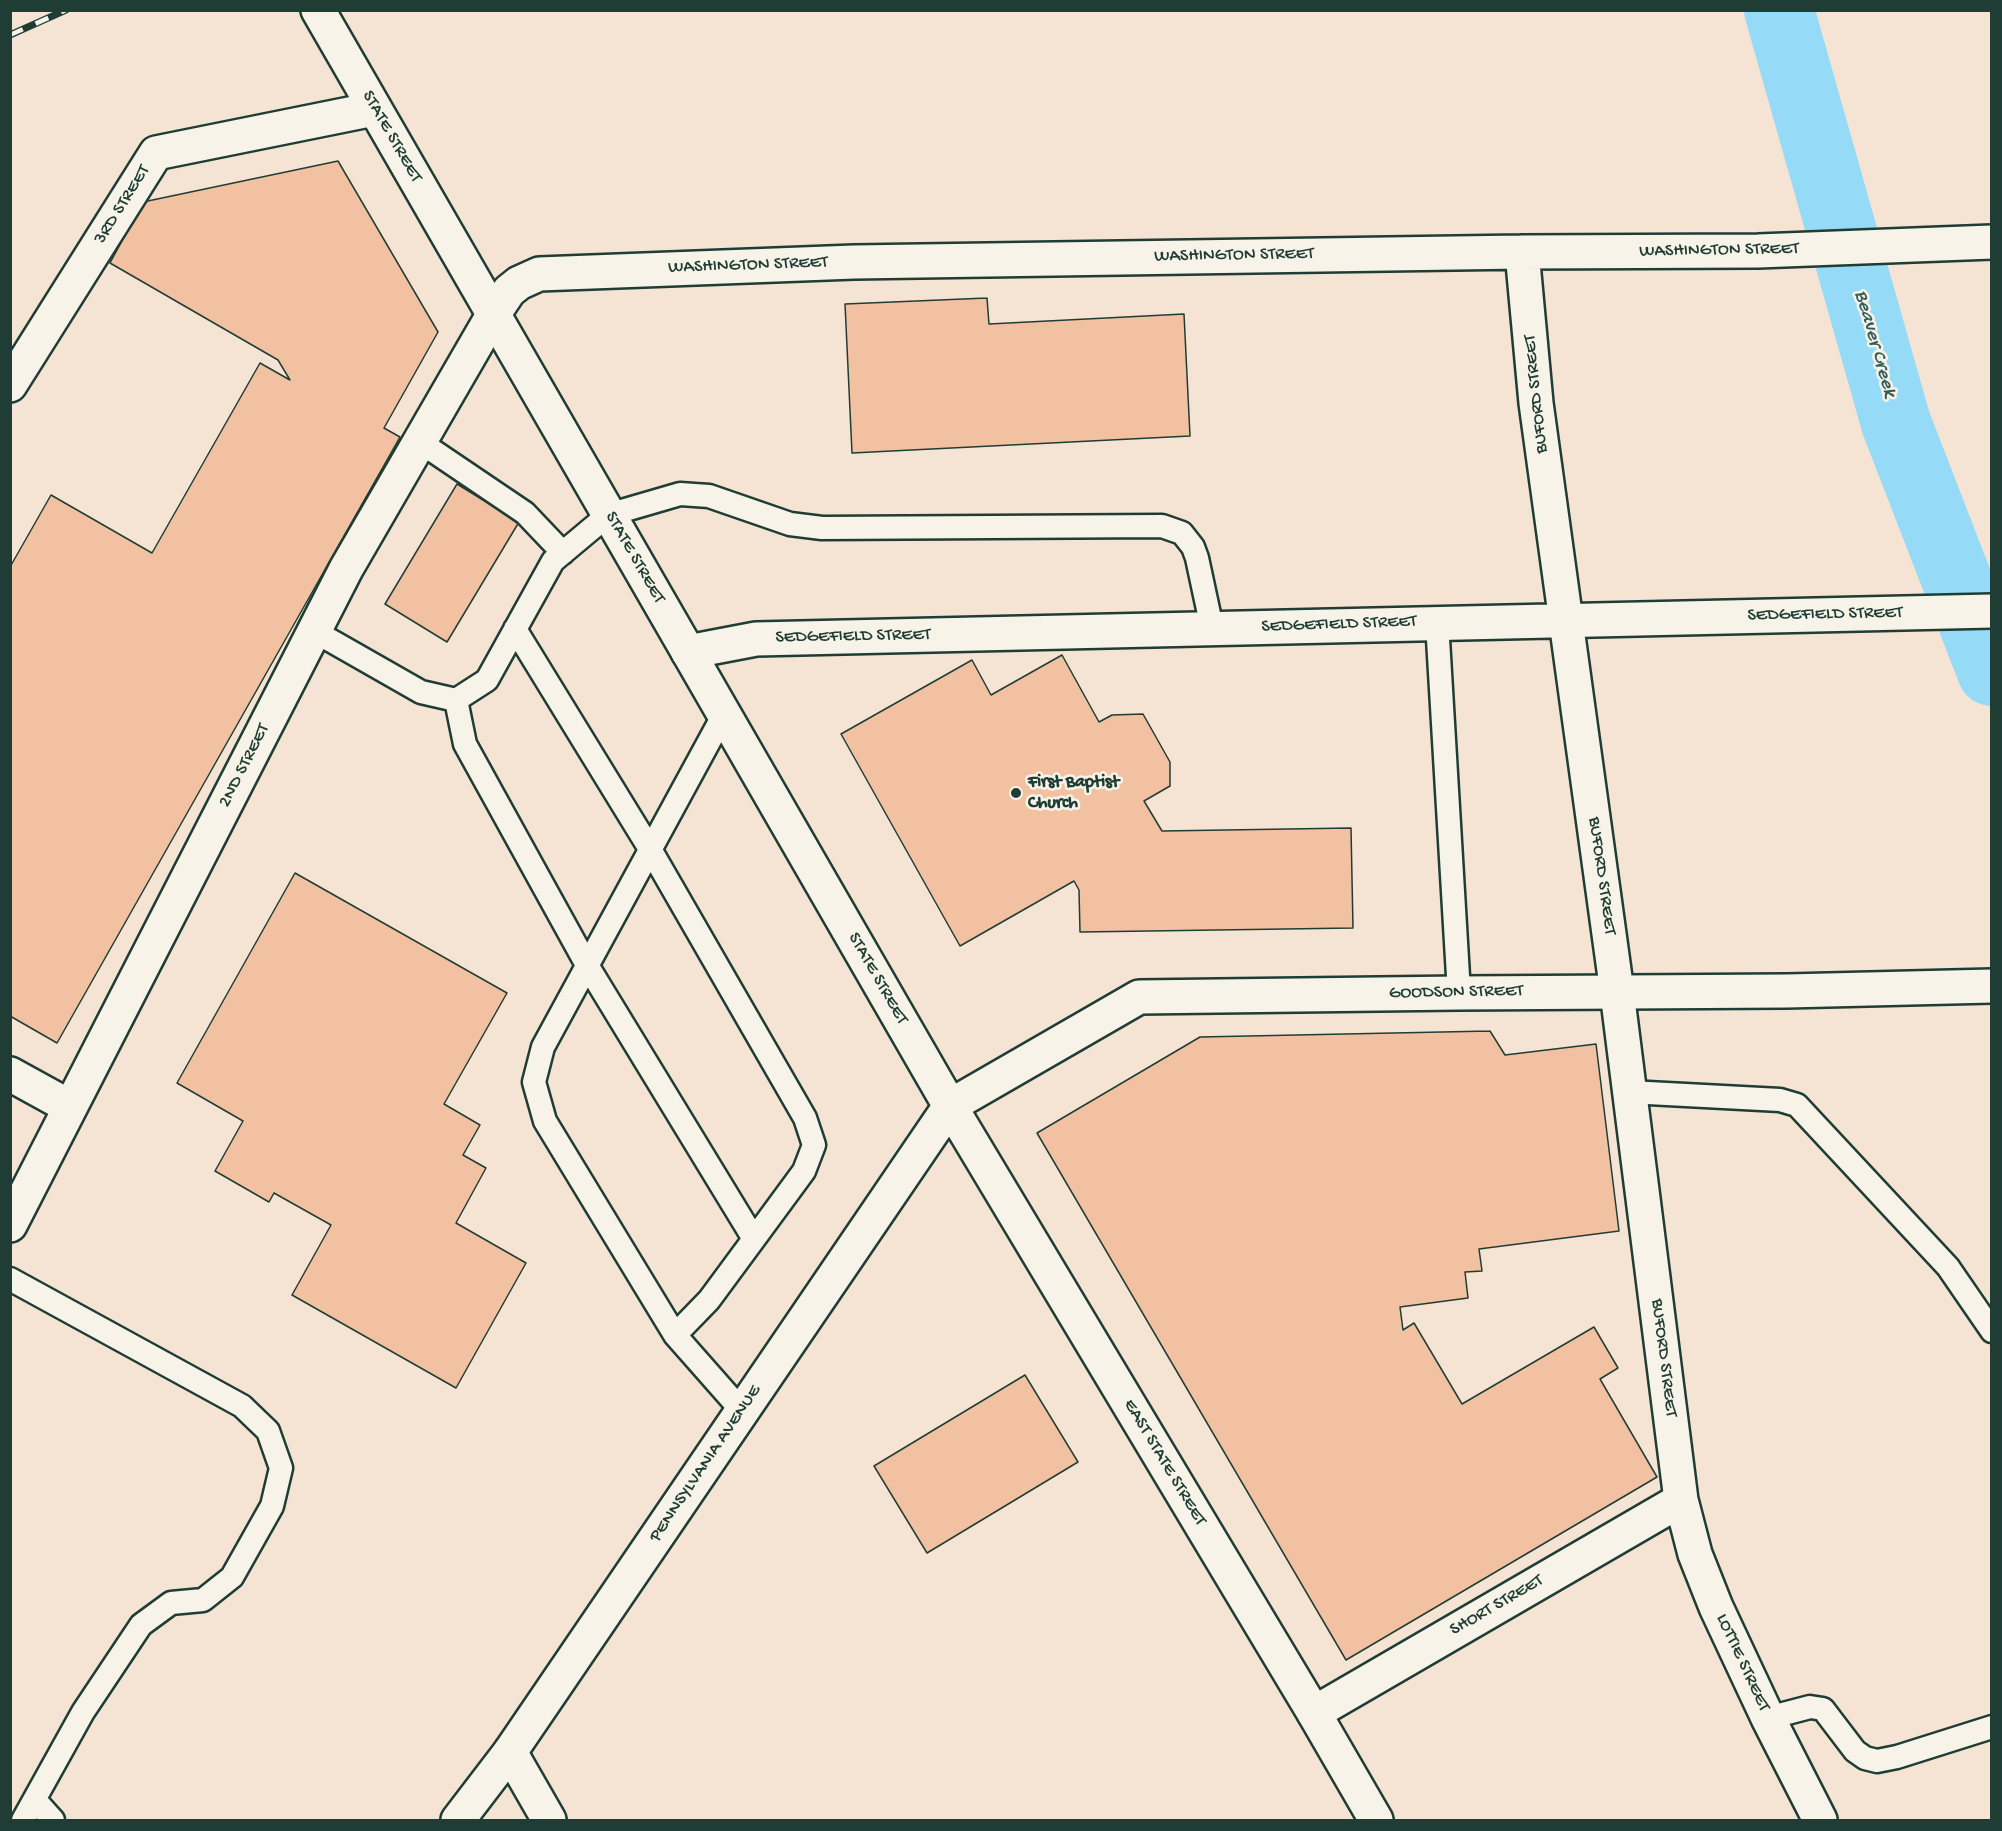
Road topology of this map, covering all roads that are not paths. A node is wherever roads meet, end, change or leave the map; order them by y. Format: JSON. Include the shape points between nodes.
{"nodes":[{"id":1,"x":318,"y":10,"type":"edge"},
{"id":2,"x":374,"y":109,"type":"junction"},
{"id":3,"x":1992,"y":242,"type":"edge"},
{"id":4,"x":1522,"y":252,"type":"junction"},
{"id":5,"x":493,"y":315,"type":"junction"},
{"id":6,"x":10,"y":385,"type":"edge"},
{"id":7,"x":420,"y":442,"type":"junction"},
{"id":8,"x":608,"y":515,"type":"junction"},
{"id":9,"x":563,"y":553,"type":"junction"},
{"id":10,"x":1992,"y":611,"type":"edge"},
{"id":11,"x":1567,"y":620,"type":"junction"},
{"id":12,"x":1437,"y":622,"type":"junction"},
{"id":13,"x":1212,"y":628,"type":"junction"},
{"id":14,"x":515,"y":629,"type":"junction"},
{"id":15,"x":314,"y":631,"type":"junction"},
{"id":16,"x":688,"y":652,"type":"junction"},
{"id":17,"x":456,"y":700,"type":"junction"},
{"id":18,"x":724,"y":714,"type":"junction"},
{"id":19,"x":651,"y":849,"type":"junction"},
{"id":20,"x":587,"y":965,"type":"junction"},
{"id":21,"x":1992,"y":986,"type":"edge"},
{"id":22,"x":1617,"y":992,"type":"junction"},
{"id":23,"x":1459,"y":993,"type":"junction"},
{"id":24,"x":10,"y":1074,"type":"edge"},
{"id":25,"x":1629,"y":1092,"type":"junction"},
{"id":26,"x":950,"y":1106,"type":"junction"},
{"id":27,"x":70,"y":1107,"type":"junction"},
{"id":28,"x":10,"y":1225,"type":"edge"},
{"id":29,"x":754,"y":1239,"type":"junction"},
{"id":30,"x":10,"y":1279,"type":"edge"},
{"id":31,"x":1992,"y":1331,"type":"edge"},
{"id":32,"x":675,"y":1335,"type":"junction"},
{"id":33,"x":742,"y":1411,"type":"junction"},
{"id":34,"x":1681,"y":1500,"type":"junction"},
{"id":35,"x":1314,"y":1713,"type":"junction"},
{"id":36,"x":1768,"y":1718,"type":"junction"},
{"id":37,"x":1992,"y":1727,"type":"edge"},
{"id":38,"x":510,"y":1752,"type":"junction"},
{"id":39,"x":34,"y":1800,"type":"junction"},
{"id":40,"x":23,"y":1821,"type":"edge"},
{"id":41,"x":53,"y":1821,"type":"edge"},
{"id":42,"x":458,"y":1821,"type":"edge"},
{"id":43,"x":549,"y":1821,"type":"edge"},
{"id":44,"x":1376,"y":1821,"type":"edge"},
{"id":45,"x":1820,"y":1821,"type":"edge"}],
"edges":[{"from":1,"to":2,"type":"street","name":"STATE STREET"},
{"from":2,"to":5,"type":"street","name":"STATE STREET"},
{"from":2,"to":6,"type":"street","name":"3RD STREET","via":[[156,153]]},
{"from":3,"to":4,"type":"street","name":"WASHINGTON STREET","via":[[1758,251]]},
{"from":4,"to":5,"type":"street","name":"WASHINGTON STREET","via":[[854,262],[539,274],[509,291]]},
{"from":4,"to":11,"type":"street","name":"BUFORD STREET","via":[[1536,403]]},
{"from":5,"to":7,"type":"street","name":"2ND STREET"},
{"from":5,"to":8,"type":"street","name":"STATE STREET"},
{"from":7,"to":9,"type":"lane","via":[[525,513]]},
{"from":7,"to":15,"type":"street","name":"2ND STREET"},
{"from":8,"to":9,"type":"lane"},
{"from":8,"to":13,"type":"lane","via":[[680,494],[709,496],[790,524],[822,528],[1162,526],[1182,533],[1192,547]]},
{"from":8,"to":16,"type":"street","name":"STATE STREET"},
{"from":9,"to":14,"type":"lane","via":[[553,561]]},
{"from":10,"to":11,"type":"street","name":"SEDGEFIELD STREET"},
{"from":11,"to":12,"type":"street","name":"SEDGEFIELD STREET"},
{"from":11,"to":22,"type":"street","name":"BUFORD STREET"},
{"from":12,"to":13,"type":"street","name":"SEDGEFIELD STREET"},
{"from":12,"to":23,"type":"lane"},
{"from":13,"to":16,"type":"street","name":"SEDGEFIELD STREET","via":[[756,639]]},
{"from":14,"to":17,"type":"lane","via":[[487,680]]},
{"from":14,"to":19,"type":"lane"},
{"from":15,"to":17,"type":"lane","via":[[421,692]]},
{"from":15,"to":27,"type":"street","name":"2ND STREET"},
{"from":16,"to":18,"type":"street","name":"STATE STREET"},
{"from":17,"to":20,"type":"lane","via":[[465,744]]},
{"from":18,"to":19,"type":"lane"},
{"from":18,"to":26,"type":"street","name":"STATE STREET"},
{"from":19,"to":20,"type":"lane"},
{"from":19,"to":29,"type":"lane","via":[[805,1118],[814,1145],[804,1171]]},
{"from":20,"to":29,"type":"lane"},
{"from":20,"to":32,"type":"lane","via":[[543,1047],[534,1082],[545,1121]]},
{"from":21,"to":22,"type":"street","name":"GOODSON STREET"},
{"from":22,"to":23,"type":"street","name":"GOODSON STREET"},
{"from":22,"to":25,"type":"street","name":"BUFORD STREET"},
{"from":23,"to":26,"type":"street","name":"GOODSON STREET","via":[[1139,997]]},
{"from":24,"to":27,"type":"street"},
{"from":25,"to":31,"type":"lane","via":[[1780,1100],[1797,1105],[1948,1267]]},
{"from":25,"to":34,"type":"street","name":"BUFORD STREET"},
{"from":26,"to":33,"type":"street","name":"PENNSYLVANIA AVENUE"},
{"from":26,"to":35,"type":"street","name":"EAST STATE STREET"},
{"from":27,"to":28,"type":"street","name":"2ND STREET"},
{"from":29,"to":32,"type":"lane","via":[[710,1300]]},
{"from":30,"to":39,"type":"lane","via":[[242,1406],[268,1431],[281,1468],[272,1506],[232,1577],[203,1600],[171,1603],[141,1625],[84,1712]]},
{"from":32,"to":33,"type":"lane"},
{"from":33,"to":38,"type":"street","name":"PENNSYLVANIA AVENUE"},
{"from":34,"to":35,"type":"street","name":"SHORT STREET"},
{"from":34,"to":36,"type":"street","name":"LOTTIE STREET","via":[[1695,1554],[1716,1607]]},
{"from":35,"to":44,"type":"street","name":"EAST STATE STREET"},
{"from":36,"to":37,"type":"lane","via":[[1810,1707],[1822,1709],[1855,1751],[1877,1761]]},
{"from":36,"to":45,"type":"street","name":"LOTTIE STREET"},
{"from":38,"to":42,"type":"street","name":"PENNSYLVANIA AVENUE"},
{"from":38,"to":43,"type":"street"},
{"from":39,"to":40,"type":"lane"},
{"from":39,"to":41,"type":"lane"}]}
